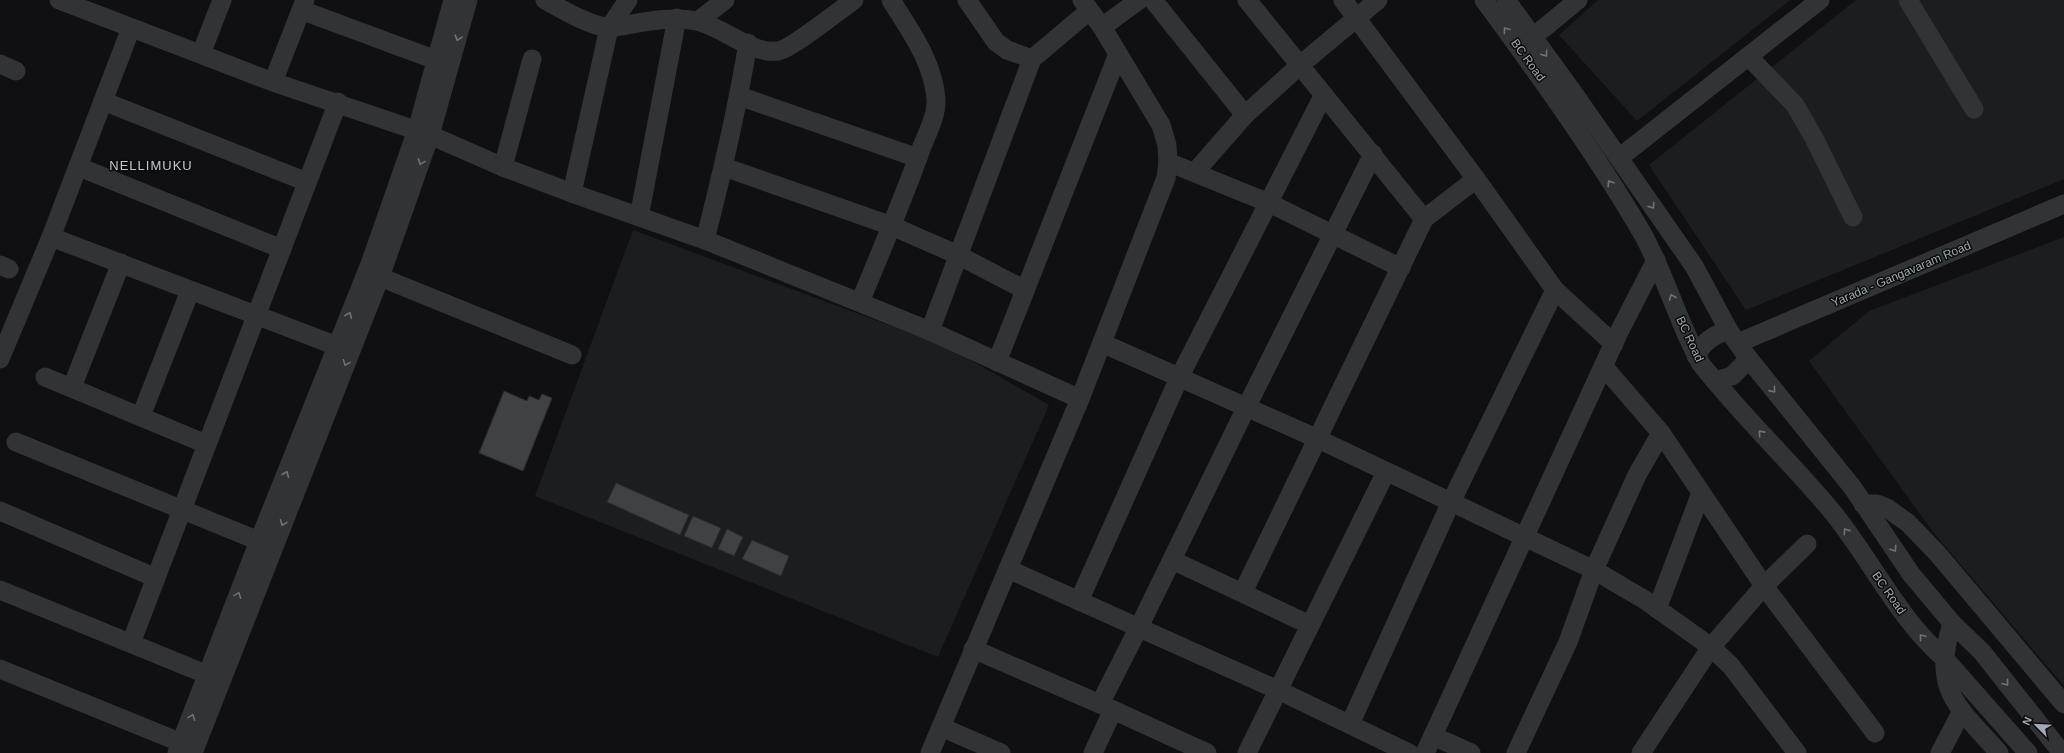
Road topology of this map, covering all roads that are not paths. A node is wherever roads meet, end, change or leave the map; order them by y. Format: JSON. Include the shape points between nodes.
{"nodes":[{"id":1,"x":222,"y":0,"type":"edge"},
{"id":2,"x":453,"y":0,"type":"edge"},
{"id":3,"x":468,"y":0,"type":"edge"},
{"id":4,"x":545,"y":0,"type":"edge"},
{"id":5,"x":628,"y":0,"type":"edge"},
{"id":6,"x":725,"y":0,"type":"edge"},
{"id":7,"x":854,"y":0,"type":"edge"},
{"id":8,"x":891,"y":0,"type":"edge"},
{"id":9,"x":967,"y":0,"type":"edge"},
{"id":10,"x":1139,"y":0,"type":"edge"},
{"id":11,"x":1153,"y":0,"type":"edge"},
{"id":12,"x":1247,"y":0,"type":"edge"},
{"id":13,"x":1343,"y":0,"type":"edge"},
{"id":14,"x":1378,"y":0,"type":"edge"},
{"id":15,"x":1484,"y":0,"type":"edge"},
{"id":16,"x":1506,"y":0,"type":"edge"},
{"id":17,"x":1578,"y":0,"type":"edge"},
{"id":18,"x":1820,"y":0,"type":"edge"},
{"id":19,"x":1908,"y":0,"type":"edge"},
{"id":20,"x":62,"y":1,"type":"edge"},
{"id":21,"x":303,"y":5,"type":"edge"},
{"id":22,"x":1086,"y":6,"type":"edge"},
{"id":23,"x":677,"y":18,"type":"junction"},
{"id":24,"x":1356,"y":18,"type":"junction"},
{"id":25,"x":698,"y":21,"type":"junction"},
{"id":26,"x":1102,"y":27,"type":"junction"},
{"id":27,"x":131,"y":28,"type":"junction"},
{"id":28,"x":609,"y":28,"type":"junction"},
{"id":29,"x":1532,"y":37,"type":"junction"},
{"id":30,"x":748,"y":43,"type":"junction"},
{"id":31,"x":201,"y":54,"type":"junction"},
{"id":32,"x":1118,"y":54,"type":"junction"},
{"id":33,"x":1748,"y":56,"type":"junction"},
{"id":34,"x":532,"y":59,"type":"dead end"},
{"id":35,"x":1032,"y":59,"type":"junction"},
{"id":36,"x":436,"y":60,"type":"junction"},
{"id":37,"x":1299,"y":66,"type":"junction"},
{"id":38,"x":273,"y":82,"type":"junction"},
{"id":39,"x":739,"y":96,"type":"junction"},
{"id":40,"x":1323,"y":96,"type":"junction"},
{"id":41,"x":103,"y":101,"type":"junction"},
{"id":42,"x":338,"y":102,"type":"junction"},
{"id":43,"x":1974,"y":109,"type":"dead end"},
{"id":44,"x":1245,"y":115,"type":"junction"},
{"id":45,"x":424,"y":132,"type":"junction"},
{"id":46,"x":1373,"y":154,"type":"junction"},
{"id":47,"x":918,"y":158,"type":"junction"},
{"id":48,"x":1619,"y":158,"type":"junction"},
{"id":49,"x":1168,"y":162,"type":"junction"},
{"id":50,"x":78,"y":167,"type":"junction"},
{"id":51,"x":503,"y":167,"type":"junction"},
{"id":52,"x":724,"y":167,"type":"junction"},
{"id":53,"x":1195,"y":172,"type":"junction"},
{"id":54,"x":1476,"y":179,"type":"junction"},
{"id":55,"x":307,"y":182,"type":"junction"},
{"id":56,"x":572,"y":193,"type":"junction"},
{"id":57,"x":1268,"y":203,"type":"junction"},
{"id":58,"x":2064,"y":204,"type":"edge"},
{"id":59,"x":639,"y":217,"type":"junction"},
{"id":60,"x":1853,"y":217,"type":"dead end"},
{"id":61,"x":1424,"y":219,"type":"junction"},
{"id":62,"x":892,"y":226,"type":"junction"},
{"id":63,"x":1333,"y":235,"type":"junction"},
{"id":64,"x":51,"y":237,"type":"junction"},
{"id":65,"x":704,"y":240,"type":"junction"},
{"id":66,"x":282,"y":249,"type":"junction"},
{"id":67,"x":958,"y":255,"type":"junction"},
{"id":68,"x":1656,"y":260,"type":"junction"},
{"id":69,"x":121,"y":264,"type":"junction"},
{"id":70,"x":1401,"y":268,"type":"junction"},
{"id":71,"x":380,"y":277,"type":"junction"},
{"id":72,"x":1025,"y":290,"type":"junction"},
{"id":73,"x":1554,"y":290,"type":"junction"},
{"id":74,"x":190,"y":291,"type":"junction"},
{"id":75,"x":860,"y":302,"type":"junction"},
{"id":76,"x":257,"y":316,"type":"junction"},
{"id":77,"x":930,"y":331,"type":"junction"},
{"id":78,"x":1734,"y":337,"type":"junction"},
{"id":79,"x":1102,"y":343,"type":"junction"},
{"id":80,"x":1614,"y":344,"type":"junction"},
{"id":81,"x":337,"y":346,"type":"junction"},
{"id":82,"x":572,"y":355,"type":"dead end"},
{"id":83,"x":1696,"y":356,"type":"junction"},
{"id":84,"x":0,"y":359,"type":"edge"},
{"id":85,"x":1749,"y":359,"type":"junction"},
{"id":86,"x":997,"y":362,"type":"junction"},
{"id":87,"x":1604,"y":367,"type":"junction"},
{"id":88,"x":45,"y":377,"type":"dead end"},
{"id":89,"x":1179,"y":378,"type":"junction"},
{"id":90,"x":1715,"y":381,"type":"junction"},
{"id":91,"x":72,"y":387,"type":"junction"},
{"id":92,"x":1080,"y":399,"type":"junction"},
{"id":93,"x":1246,"y":408,"type":"junction"},
{"id":94,"x":141,"y":416,"type":"junction"},
{"id":95,"x":1661,"y":433,"type":"junction"},
{"id":96,"x":1318,"y":440,"type":"junction"},
{"id":97,"x":16,"y":442,"type":"dead end"},
{"id":98,"x":206,"y":444,"type":"junction"},
{"id":99,"x":1386,"y":472,"type":"junction"},
{"id":100,"x":1701,"y":493,"type":"junction"},
{"id":101,"x":1451,"y":502,"type":"junction"},
{"id":102,"x":1863,"y":504,"type":"junction"},
{"id":103,"x":183,"y":510,"type":"junction"},
{"id":104,"x":0,"y":511,"type":"edge"},
{"id":105,"x":1525,"y":536,"type":"junction"},
{"id":106,"x":259,"y":541,"type":"junction"},
{"id":107,"x":1807,"y":544,"type":"dead end"},
{"id":108,"x":1172,"y":560,"type":"junction"},
{"id":109,"x":1008,"y":569,"type":"junction"},
{"id":110,"x":1594,"y":570,"type":"junction"},
{"id":111,"x":156,"y":578,"type":"junction"},
{"id":112,"x":1764,"y":586,"type":"junction"},
{"id":113,"x":1243,"y":592,"type":"junction"},
{"id":114,"x":2,"y":597,"type":"edge"},
{"id":115,"x":1079,"y":601,"type":"junction"},
{"id":116,"x":1657,"y":609,"type":"junction"},
{"id":117,"x":1952,"y":623,"type":"junction"},
{"id":118,"x":1310,"y":626,"type":"junction"},
{"id":119,"x":1139,"y":627,"type":"junction"},
{"id":120,"x":131,"y":643,"type":"junction"},
{"id":121,"x":1711,"y":647,"type":"junction"},
{"id":122,"x":973,"y":649,"type":"junction"},
{"id":123,"x":1944,"y":658,"type":"junction"},
{"id":124,"x":0,"y":669,"type":"edge"},
{"id":125,"x":208,"y":675,"type":"junction"},
{"id":126,"x":1278,"y":690,"type":"junction"},
{"id":127,"x":2064,"y":704,"type":"edge"},
{"id":128,"x":1106,"y":707,"type":"junction"},
{"id":129,"x":1962,"y":711,"type":"junction"},
{"id":130,"x":1350,"y":724,"type":"junction"},
{"id":131,"x":941,"y":727,"type":"junction"},
{"id":132,"x":1876,"y":733,"type":"dead end"},
{"id":133,"x":1433,"y":736,"type":"junction"},
{"id":134,"x":184,"y":750,"type":"edge"},
{"id":135,"x":930,"y":753,"type":"edge"},
{"id":136,"x":1001,"y":753,"type":"edge"},
{"id":137,"x":1093,"y":753,"type":"edge"},
{"id":138,"x":1207,"y":753,"type":"edge"},
{"id":139,"x":1248,"y":753,"type":"edge"},
{"id":140,"x":1409,"y":753,"type":"edge"},
{"id":141,"x":1425,"y":753,"type":"edge"},
{"id":142,"x":1471,"y":753,"type":"edge"},
{"id":143,"x":1516,"y":753,"type":"edge"},
{"id":144,"x":1640,"y":753,"type":"edge"},
{"id":145,"x":1797,"y":753,"type":"edge"},
{"id":146,"x":1940,"y":753,"type":"edge"},
{"id":147,"x":1999,"y":753,"type":"edge"},
{"id":148,"x":2028,"y":753,"type":"edge"},
{"id":149,"x":2062,"y":753,"type":"edge"}],
"edges":[{"from":1,"to":31,"type":"street"},
{"from":2,"to":36,"type":"street"},
{"from":3,"to":45,"type":"street","one_way":true},
{"from":4,"to":28,"type":"street","via":[[583,20]]},
{"from":5,"to":28,"type":"street"},
{"from":6,"to":25,"type":"street"},
{"from":7,"to":30,"type":"street","via":[[779,51],[764,50]]},
{"from":8,"to":47,"type":"street","via":[[925,55],[933,81],[936,101]]},
{"from":9,"to":35,"type":"street","via":[[996,42],[1007,50]]},
{"from":10,"to":26,"type":"street"},
{"from":11,"to":44,"type":"street"},
{"from":12,"to":37,"type":"street"},
{"from":13,"to":24,"type":"street"},
{"from":14,"to":24,"type":"street"},
{"from":68,"to":15,"type":"street","name":"BC Road","one_way":true,"via":[[1640,230],[1561,106]]},
{"from":16,"to":29,"type":"street"},
{"from":17,"to":29,"type":"street"},
{"from":18,"to":33,"type":"street"},
{"from":19,"to":43,"type":"street"},
{"from":20,"to":27,"type":"street"},
{"from":21,"to":36,"type":"street"},
{"from":21,"to":38,"type":"street"},
{"from":22,"to":26,"type":"street"},
{"from":22,"to":35,"type":"street"},
{"from":23,"to":25,"type":"street"},
{"from":23,"to":28,"type":"street"},
{"from":23,"to":59,"type":"street"},
{"from":24,"to":37,"type":"street"},
{"from":24,"to":54,"type":"street"},
{"from":25,"to":30,"type":"street"},
{"from":26,"to":32,"type":"street"},
{"from":27,"to":31,"type":"street"},
{"from":27,"to":41,"type":"street"},
{"from":28,"to":56,"type":"street"},
{"from":29,"to":48,"type":"street","one_way":true},
{"from":30,"to":39,"type":"street"},
{"from":31,"to":38,"type":"street"},
{"from":32,"to":49,"type":"street","via":[[1161,125],[1167,145]]},
{"from":32,"to":72,"type":"street"},
{"from":33,"to":48,"type":"street"},
{"from":33,"to":60,"type":"street","via":[[1795,105]]},
{"from":34,"to":51,"type":"street"},
{"from":35,"to":67,"type":"street"},
{"from":36,"to":45,"type":"street"},
{"from":37,"to":40,"type":"street"},
{"from":37,"to":44,"type":"street"},
{"from":38,"to":42,"type":"street"},
{"from":39,"to":47,"type":"street"},
{"from":39,"to":52,"type":"street"},
{"from":40,"to":46,"type":"street"},
{"from":40,"to":57,"type":"street"},
{"from":41,"to":50,"type":"street"},
{"from":41,"to":55,"type":"street"},
{"from":42,"to":45,"type":"street"},
{"from":42,"to":55,"type":"street"},
{"from":44,"to":53,"type":"street"},
{"from":45,"to":51,"type":"street"},
{"from":45,"to":71,"type":"street","one_way":true},
{"from":81,"to":45,"type":"street","one_way":true},
{"from":46,"to":61,"type":"street"},
{"from":46,"to":63,"type":"street"},
{"from":47,"to":62,"type":"street"},
{"from":48,"to":78,"type":"street","one_way":true,"via":[[1694,266]]},
{"from":49,"to":53,"type":"street"},
{"from":49,"to":79,"type":"street","via":[[1166,178]]},
{"from":50,"to":64,"type":"street"},
{"from":50,"to":66,"type":"street"},
{"from":51,"to":56,"type":"street"},
{"from":52,"to":62,"type":"street"},
{"from":52,"to":65,"type":"street"},
{"from":53,"to":57,"type":"street"},
{"from":54,"to":61,"type":"street"},
{"from":54,"to":73,"type":"street"},
{"from":55,"to":66,"type":"street"},
{"from":56,"to":59,"type":"street"},
{"from":57,"to":63,"type":"street"},
{"from":57,"to":89,"type":"street"},
{"from":58,"to":78,"type":"street","name":"Yarada - Gangavaram Road"},
{"from":59,"to":65,"type":"street"},
{"from":61,"to":70,"type":"street"},
{"from":62,"to":67,"type":"street"},
{"from":62,"to":75,"type":"street"},
{"from":63,"to":70,"type":"street"},
{"from":63,"to":93,"type":"street"},
{"from":64,"to":69,"type":"street"},
{"from":64,"to":84,"type":"street"},
{"from":65,"to":75,"type":"street"},
{"from":66,"to":76,"type":"street"},
{"from":67,"to":72,"type":"street"},
{"from":67,"to":77,"type":"street"},
{"from":68,"to":80,"type":"street"},
{"from":83,"to":68,"type":"street","name":"BC Road","one_way":true},
{"from":69,"to":74,"type":"street"},
{"from":69,"to":91,"type":"street"},
{"from":70,"to":96,"type":"street"},
{"from":71,"to":82,"type":"street"},
{"from":71,"to":134,"type":"street","one_way":true},
{"from":72,"to":86,"type":"street"},
{"from":73,"to":80,"type":"street"},
{"from":73,"to":101,"type":"street"},
{"from":74,"to":76,"type":"street"},
{"from":74,"to":94,"type":"street"},
{"from":75,"to":77,"type":"street"},
{"from":76,"to":81,"type":"street"},
{"from":76,"to":98,"type":"street"},
{"from":77,"to":86,"type":"street"},
{"from":78,"to":83,"type":"street","via":[[1718,334],[1701,346]]},
{"from":78,"to":85,"type":"street"},
{"from":79,"to":89,"type":"street"},
{"from":79,"to":92,"type":"street"},
{"from":80,"to":87,"type":"street"},
{"from":106,"to":81,"type":"street","one_way":true},
{"from":83,"to":90,"type":"street","name":"BC Road"},
{"from":85,"to":90,"type":"street","via":[[1732,376]]},
{"from":85,"to":102,"type":"street","one_way":true},
{"from":86,"to":92,"type":"street"},
{"from":87,"to":95,"type":"street"},
{"from":87,"to":105,"type":"street"},
{"from":88,"to":91,"type":"street"},
{"from":89,"to":93,"type":"street"},
{"from":89,"to":115,"type":"street"},
{"from":123,"to":90,"type":"street","name":"BC Road","one_way":true,"via":[[1930,646],[1899,608],[1831,510]]},
{"from":91,"to":94,"type":"street"},
{"from":92,"to":109,"type":"street"},
{"from":93,"to":96,"type":"street"},
{"from":93,"to":108,"type":"street"},
{"from":94,"to":98,"type":"street"},
{"from":95,"to":100,"type":"street"},
{"from":95,"to":110,"type":"street","via":[[1637,475]]},
{"from":96,"to":99,"type":"street"},
{"from":96,"to":113,"type":"street"},
{"from":97,"to":103,"type":"street"},
{"from":98,"to":103,"type":"street"},
{"from":99,"to":101,"type":"street"},
{"from":99,"to":118,"type":"street"},
{"from":100,"to":112,"type":"street"},
{"from":100,"to":116,"type":"street"},
{"from":101,"to":105,"type":"street"},
{"from":101,"to":130,"type":"street"},
{"from":102,"to":117,"type":"street","one_way":true,"via":[[1911,574]]},
{"from":102,"to":127,"type":"street","via":[[1876,504],[1887,508],[1908,523],[1938,553]]},
{"from":103,"to":106,"type":"street"},
{"from":103,"to":111,"type":"street"},
{"from":104,"to":111,"type":"street"},
{"from":105,"to":110,"type":"street"},
{"from":105,"to":133,"type":"street"},
{"from":125,"to":106,"type":"street","one_way":true},
{"from":107,"to":112,"type":"street"},
{"from":108,"to":113,"type":"street"},
{"from":108,"to":119,"type":"street"},
{"from":109,"to":115,"type":"street"},
{"from":109,"to":122,"type":"street"},
{"from":110,"to":116,"type":"street"},
{"from":110,"to":143,"type":"street","via":[[1568,642]]},
{"from":111,"to":120,"type":"street"},
{"from":112,"to":121,"type":"street"},
{"from":112,"to":132,"type":"street"},
{"from":113,"to":118,"type":"street"},
{"from":114,"to":120,"type":"street"},
{"from":115,"to":119,"type":"street"},
{"from":116,"to":121,"type":"street"},
{"from":117,"to":123,"type":"street"},
{"from":117,"to":149,"type":"street","one_way":true,"via":[[1982,652]]},
{"from":118,"to":126,"type":"street"},
{"from":119,"to":126,"type":"street"},
{"from":119,"to":128,"type":"street"},
{"from":120,"to":125,"type":"street"},
{"from":121,"to":144,"type":"street"},
{"from":121,"to":145,"type":"street","via":[[1731,666]]},
{"from":122,"to":128,"type":"street"},
{"from":122,"to":131,"type":"street"},
{"from":123,"to":129,"type":"street","via":[[1944,676],[1948,691]]},
{"from":123,"to":148,"type":"street","name":"BC Road"},
{"from":124,"to":134,"type":"street"},
{"from":134,"to":125,"type":"street","one_way":true},
{"from":126,"to":130,"type":"street"},
{"from":126,"to":139,"type":"street"},
{"from":128,"to":137,"type":"street"},
{"from":128,"to":138,"type":"street"},
{"from":129,"to":146,"type":"street"},
{"from":129,"to":147,"type":"street"},
{"from":130,"to":140,"type":"street"},
{"from":131,"to":135,"type":"street"},
{"from":131,"to":136,"type":"street"},
{"from":133,"to":141,"type":"street"},
{"from":133,"to":142,"type":"street"}]}
